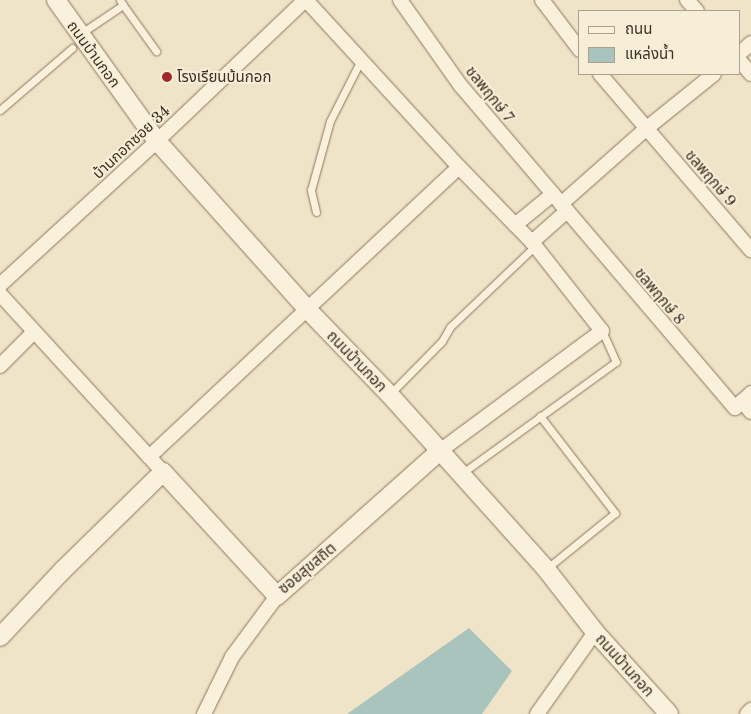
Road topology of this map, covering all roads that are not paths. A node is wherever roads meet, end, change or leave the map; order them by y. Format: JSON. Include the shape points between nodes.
{"nodes":[{"id":1,"x":56,"y":0,"type":"edge"},
{"id":2,"x":306,"y":0,"type":"edge"},
{"id":3,"x":400,"y":0,"type":"edge"},
{"id":4,"x":542,"y":0,"type":"edge"},
{"id":5,"x":687,"y":0,"type":"edge"},
{"id":6,"x":122,"y":2,"type":"edge"},
{"id":7,"x":696,"y":10,"type":"edge"},
{"id":8,"x":76,"y":41,"type":"junction"},
{"id":9,"x":751,"y":43,"type":"edge"},
{"id":10,"x":578,"y":47,"type":"edge"},
{"id":11,"x":741,"y":51,"type":"edge"},
{"id":12,"x":156,"y":52,"type":"dead end"},
{"id":13,"x":361,"y":60,"type":"junction"},
{"id":14,"x":741,"y":62,"type":"edge"},
{"id":15,"x":751,"y":74,"type":"edge"},
{"id":16,"x":601,"y":75,"type":"edge"},
{"id":17,"x":713,"y":75,"type":"edge"},
{"id":18,"x":0,"y":110,"type":"edge"},
{"id":19,"x":646,"y":128,"type":"junction"},
{"id":20,"x":157,"y":141,"type":"junction"},
{"id":21,"x":459,"y":167,"type":"junction"},
{"id":22,"x":561,"y":203,"type":"junction"},
{"id":23,"x":316,"y":212,"type":"dead end"},
{"id":24,"x":515,"y":225,"type":"junction"},
{"id":25,"x":533,"y":244,"type":"junction"},
{"id":26,"x":751,"y":250,"type":"edge"},
{"id":27,"x":0,"y":285,"type":"edge"},
{"id":28,"x":0,"y":294,"type":"edge"},
{"id":29,"x":307,"y":309,"type":"junction"},
{"id":30,"x":602,"y":331,"type":"junction"},
{"id":31,"x":34,"y":332,"type":"junction"},
{"id":32,"x":0,"y":366,"type":"edge"},
{"id":33,"x":390,"y":394,"type":"junction"},
{"id":34,"x":745,"y":404,"type":"edge"},
{"id":35,"x":540,"y":416,"type":"junction"},
{"id":36,"x":440,"y":451,"type":"junction"},
{"id":37,"x":149,"y":457,"type":"junction"},
{"id":38,"x":163,"y":472,"type":"junction"},
{"id":39,"x":461,"y":474,"type":"junction"},
{"id":40,"x":546,"y":569,"type":"junction"},
{"id":41,"x":277,"y":596,"type":"junction"},
{"id":42,"x":595,"y":632,"type":"junction"},
{"id":43,"x":0,"y":637,"type":"edge"},
{"id":44,"x":751,"y":710,"type":"edge"},
{"id":45,"x":204,"y":714,"type":"edge"},
{"id":46,"x":537,"y":714,"type":"edge"},
{"id":47,"x":669,"y":714,"type":"edge"},
{"id":48,"x":747,"y":714,"type":"edge"}],
"edges":[{"from":1,"to":8,"type":"street","name":"ถนนบ้านกอก"},
{"from":2,"to":13,"type":"street"},
{"from":2,"to":20,"type":"street","name":"บ้านกอกซอย 34"},
{"from":3,"to":22,"type":"street","name":"ชลพฤกษ์ 7","via":[[461,86]]},
{"from":4,"to":10,"type":"street"},
{"from":5,"to":7,"type":"street"},
{"from":6,"to":8,"type":"lane"},
{"from":6,"to":12,"type":"lane"},
{"from":8,"to":18,"type":"lane"},
{"from":8,"to":20,"type":"street","name":"ถนนบ้านกอก"},
{"from":9,"to":11,"type":"street"},
{"from":13,"to":21,"type":"street"},
{"from":13,"to":23,"type":"lane","via":[[330,121],[311,190]]},
{"from":14,"to":15,"type":"street"},
{"from":16,"to":19,"type":"street","name":"ชลพฤกษ์ 9"},
{"from":17,"to":19,"type":"street"},
{"from":19,"to":22,"type":"street"},
{"from":19,"to":26,"type":"street","name":"ชลพฤกษ์ 9"},
{"from":20,"to":27,"type":"street","name":"บ้านกอกซอย 34"},
{"from":20,"to":29,"type":"street","name":"ถนนบ้านกอก"},
{"from":21,"to":24,"type":"street"},
{"from":21,"to":29,"type":"street"},
{"from":22,"to":24,"type":"street"},
{"from":22,"to":25,"type":"street"},
{"from":22,"to":34,"type":"street","name":"ชลพฤกษ์ 8"},
{"from":24,"to":25,"type":"street"},
{"from":25,"to":30,"type":"street"},
{"from":25,"to":33,"type":"lane","via":[[450,327],[442,341]]},
{"from":28,"to":31,"type":"street","name":"ซอยสุขสถิต"},
{"from":29,"to":33,"type":"street","name":"ถนนบ้านกอก"},
{"from":29,"to":37,"type":"street"},
{"from":30,"to":35,"type":"lane","via":[[616,362]]},
{"from":30,"to":36,"type":"street"},
{"from":31,"to":32,"type":"street"},
{"from":31,"to":37,"type":"street","name":"ซอยสุขสถิต"},
{"from":33,"to":36,"type":"street","name":"ถนนบ้านกอก"},
{"from":35,"to":39,"type":"lane"},
{"from":35,"to":40,"type":"lane","via":[[615,514]]},
{"from":36,"to":39,"type":"street","name":"ถนนบ้านกอก"},
{"from":36,"to":41,"type":"street","name":"ซอยสุขสถิต"},
{"from":37,"to":38,"type":"street","name":"ซอยสุขสถิต"},
{"from":38,"to":41,"type":"street","name":"ซอยสุขสถิต"},
{"from":38,"to":43,"type":"street"},
{"from":39,"to":40,"type":"street","name":"ถนนบ้านกอก"},
{"from":40,"to":42,"type":"street","name":"ถนนบ้านกอก"},
{"from":41,"to":45,"type":"street","via":[[232,657]]},
{"from":42,"to":46,"type":"street"},
{"from":42,"to":47,"type":"street","name":"ถนนบ้านกอก"},
{"from":44,"to":48,"type":"street"}]}
